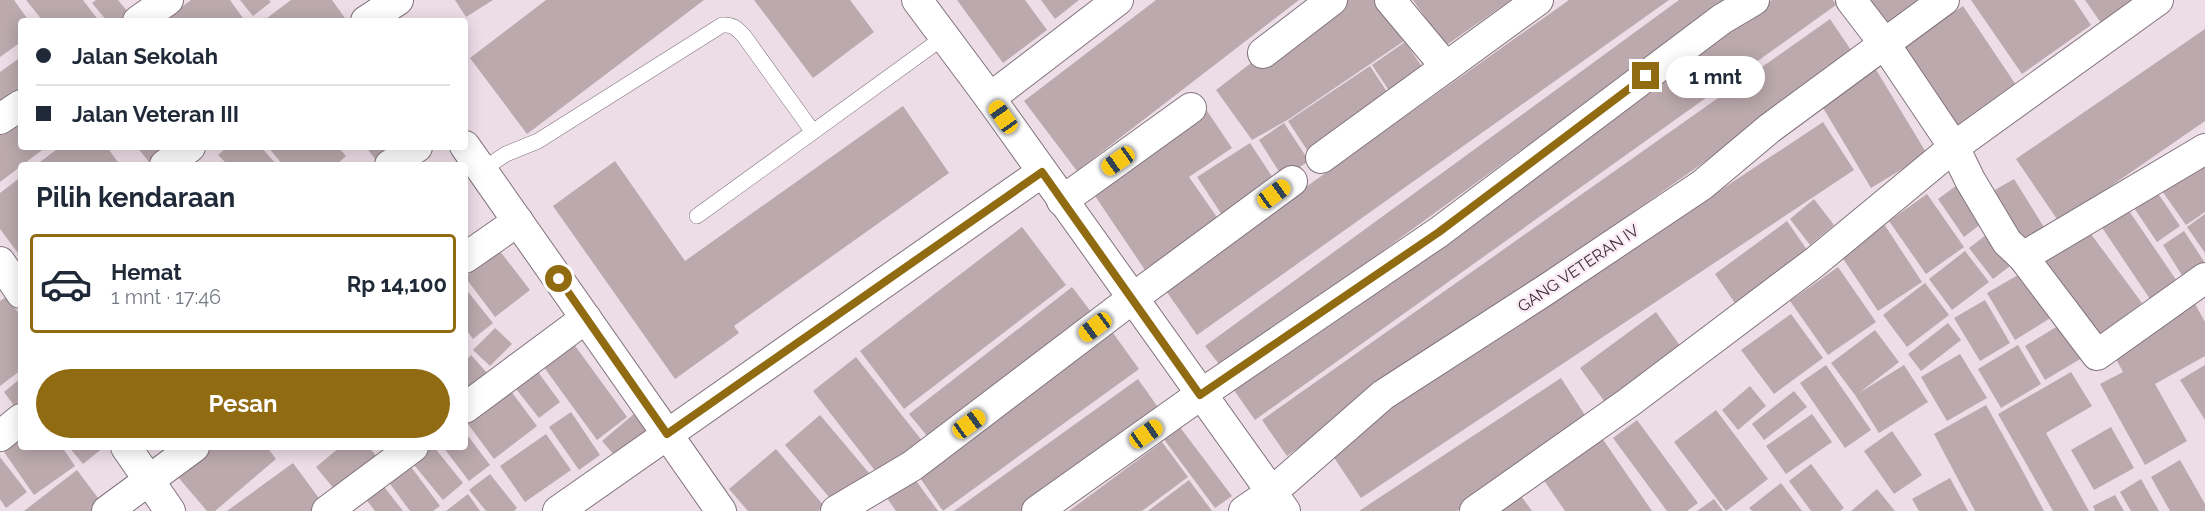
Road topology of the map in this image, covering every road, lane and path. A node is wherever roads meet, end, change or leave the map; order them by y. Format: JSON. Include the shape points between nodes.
{"nodes":[{"id":1,"x":168,"y":0,"type":"edge"},
{"id":2,"x":917,"y":0,"type":"edge"},
{"id":3,"x":1118,"y":0,"type":"edge"},
{"id":4,"x":1332,"y":0,"type":"edge"},
{"id":5,"x":1390,"y":0,"type":"edge"},
{"id":6,"x":1538,"y":0,"type":"edge"},
{"id":7,"x":1754,"y":0,"type":"edge"},
{"id":8,"x":1851,"y":0,"type":"edge"},
{"id":9,"x":1944,"y":0,"type":"edge"},
{"id":10,"x":2158,"y":0,"type":"edge"},
{"id":11,"x":142,"y":18,"type":"edge"},
{"id":12,"x":944,"y":37,"type":"junction"},
{"id":13,"x":1884,"y":43,"type":"junction"},
{"id":14,"x":1263,"y":53,"type":"dead end"},
{"id":15,"x":1446,"y":67,"type":"junction"},
{"id":16,"x":990,"y":98,"type":"junction"},
{"id":17,"x":18,"y":107,"type":"edge"},
{"id":18,"x":1191,"y":108,"type":"dead end"},
{"id":19,"x":0,"y":119,"type":"edge"},
{"id":20,"x":813,"y":132,"type":"junction"},
{"id":21,"x":1954,"y":147,"type":"junction"},
{"id":22,"x":2205,"y":149,"type":"edge"},
{"id":23,"x":186,"y":150,"type":"edge"},
{"id":24,"x":412,"y":150,"type":"edge"},
{"id":25,"x":468,"y":150,"type":"edge"},
{"id":26,"x":1321,"y":158,"type":"dead end"},
{"id":27,"x":169,"y":162,"type":"edge"},
{"id":28,"x":394,"y":162,"type":"edge"},
{"id":29,"x":482,"y":170,"type":"junction"},
{"id":30,"x":1042,"y":172,"type":"junction"},
{"id":31,"x":1292,"y":181,"type":"dead end"},
{"id":32,"x":1062,"y":201,"type":"junction"},
{"id":33,"x":697,"y":216,"type":"dead end"},
{"id":34,"x":518,"y":221,"type":"junction"},
{"id":35,"x":468,"y":256,"type":"edge"},
{"id":36,"x":2023,"y":257,"type":"junction"},
{"id":37,"x":2205,"y":278,"type":"edge"},
{"id":38,"x":1132,"y":298,"type":"junction"},
{"id":39,"x":586,"y":318,"type":"junction"},
{"id":40,"x":1200,"y":395,"type":"junction"},
{"id":41,"x":468,"y":406,"type":"edge"},
{"id":42,"x":18,"y":421,"type":"edge"},
{"id":43,"x":667,"y":434,"type":"junction"},
{"id":44,"x":0,"y":435,"type":"edge"},
{"id":45,"x":128,"y":450,"type":"edge"},
{"id":46,"x":190,"y":450,"type":"edge"},
{"id":47,"x":409,"y":450,"type":"edge"},
{"id":48,"x":148,"y":479,"type":"junction"},
{"id":49,"x":1278,"y":501,"type":"edge"},
{"id":50,"x":107,"y":511,"type":"edge"},
{"id":51,"x":170,"y":511,"type":"edge"},
{"id":52,"x":327,"y":511,"type":"edge"},
{"id":53,"x":558,"y":511,"type":"edge"},
{"id":54,"x":721,"y":511,"type":"edge"},
{"id":55,"x":836,"y":511,"type":"edge"},
{"id":56,"x":1037,"y":511,"type":"edge"},
{"id":57,"x":1244,"y":511,"type":"edge"},
{"id":58,"x":1475,"y":511,"type":"edge"}],
"edges":[{"from":1,"to":11,"type":"street"},
{"from":2,"to":12,"type":"street"},
{"from":3,"to":16,"type":"street"},
{"from":4,"to":14,"type":"street"},
{"from":5,"to":15,"type":"street"},
{"from":6,"to":15,"type":"street"},
{"from":7,"to":40,"type":"street","via":[[1722,19],[1439,232]]},
{"from":8,"to":13,"type":"street"},
{"from":9,"to":13,"type":"street","name":"GANG VETERAN IV"},
{"from":10,"to":21,"type":"street"},
{"from":12,"to":16,"type":"street"},
{"from":12,"to":20,"type":"lane"},
{"from":13,"to":21,"type":"street"},
{"from":13,"to":49,"type":"street","name":"GANG VETERAN IV","via":[[1770,128],[1702,186],[1383,395]]},
{"from":15,"to":26,"type":"street"},
{"from":16,"to":30,"type":"street"},
{"from":17,"to":19,"type":"street"},
{"from":18,"to":32,"type":"street"},
{"from":20,"to":29,"type":"lane","via":[[744,36],[729,24],[538,141],[506,154]]},
{"from":20,"to":33,"type":"lane"},
{"from":21,"to":36,"type":"street","via":[[2007,242]]},
{"from":21,"to":58,"type":"street","via":[[1815,262],[1628,403]]},
{"from":22,"to":36,"type":"street"},
{"from":23,"to":27,"type":"street"},
{"from":24,"to":28,"type":"street"},
{"from":25,"to":29,"type":"street"},
{"from":29,"to":34,"type":"street"},
{"from":30,"to":32,"type":"street"},
{"from":30,"to":43,"type":"street"},
{"from":31,"to":38,"type":"street"},
{"from":32,"to":38,"type":"street"},
{"from":34,"to":35,"type":"street"},
{"from":34,"to":39,"type":"street"},
{"from":36,"to":37,"type":"street","via":[[2097,355]]},
{"from":38,"to":40,"type":"street"},
{"from":38,"to":55,"type":"street","via":[[912,465]]},
{"from":39,"to":41,"type":"street"},
{"from":39,"to":43,"type":"street"},
{"from":40,"to":49,"type":"street"},
{"from":40,"to":56,"type":"street"},
{"from":42,"to":44,"type":"street"},
{"from":43,"to":53,"type":"street"},
{"from":43,"to":54,"type":"street"},
{"from":45,"to":48,"type":"street"},
{"from":46,"to":48,"type":"street"},
{"from":47,"to":52,"type":"street"},
{"from":48,"to":50,"type":"street"},
{"from":48,"to":51,"type":"street"},
{"from":49,"to":57,"type":"street","name":"GANG VETERAN IV"}]}
